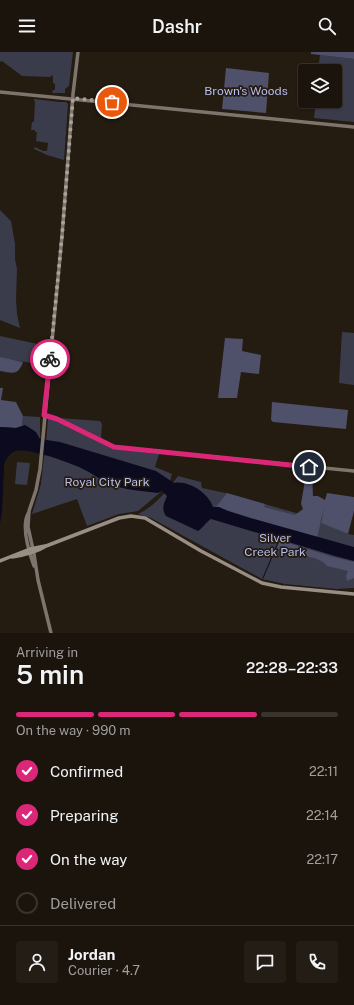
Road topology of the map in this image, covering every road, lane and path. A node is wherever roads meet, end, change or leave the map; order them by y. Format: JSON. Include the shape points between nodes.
{"nodes":[{"id":1,"x":78,"y":52,"type":"edge"},
{"id":2,"x":0,"y":92,"type":"edge"},
{"id":3,"x":73,"y":98,"type":"junction"},
{"id":4,"x":354,"y":127,"type":"edge"},
{"id":5,"x":44,"y":415,"type":"junction"},
{"id":6,"x":354,"y":471,"type":"edge"},
{"id":7,"x":32,"y":551,"type":"junction"},
{"id":8,"x":0,"y":561,"type":"edge"},
{"id":9,"x":354,"y":594,"type":"edge"},
{"id":10,"x":51,"y":633,"type":"edge"}],
"edges":[{"from":1,"to":3,"type":"main road"},
{"from":2,"to":3,"type":"main road"},
{"from":3,"to":4,"type":"main road"},
{"from":3,"to":5,"type":"main road"},
{"from":5,"to":6,"type":"main road","via":[[114,447]]},
{"from":5,"to":7,"type":"main road","via":[[36,490],[29,511],[28,527]]},
{"from":7,"to":8,"type":"main road"},
{"from":7,"to":9,"type":"main road","via":[[119,518],[139,517],[262,582],[281,588]]},
{"from":7,"to":10,"type":"main road"}]}
